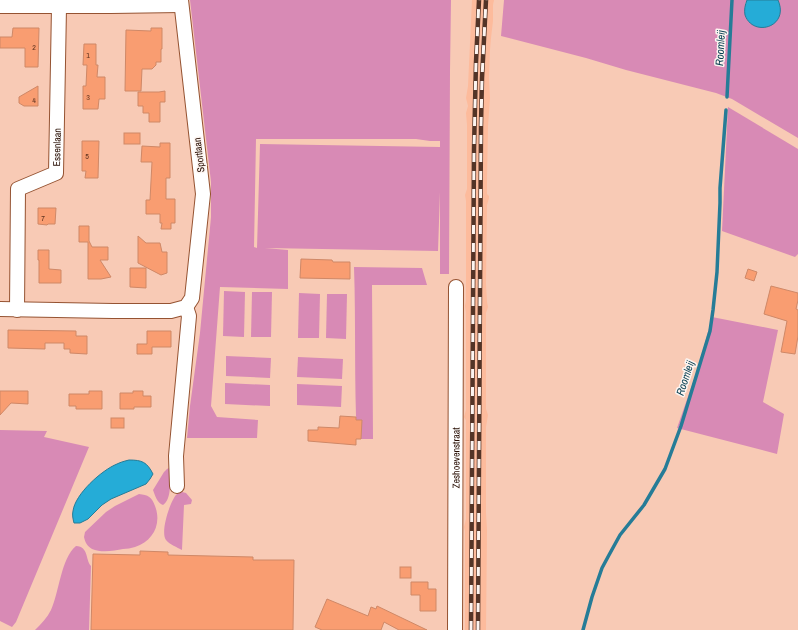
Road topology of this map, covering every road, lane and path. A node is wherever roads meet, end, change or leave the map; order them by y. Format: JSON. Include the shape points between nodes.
{"nodes":[{"id":1,"x":181,"y":2,"type":"edge"},
{"id":2,"x":0,"y":6,"type":"edge"},
{"id":3,"x":59,"y":7,"type":"junction"},
{"id":4,"x":456,"y":286,"type":"dead end"},
{"id":5,"x":186,"y":308,"type":"junction"},
{"id":6,"x":0,"y":309,"type":"edge"},
{"id":7,"x":16,"y":310,"type":"junction"},
{"id":8,"x":177,"y":486,"type":"dead end"},
{"id":9,"x":455,"y":630,"type":"edge"}],
"edges":[{"from":1,"to":3,"type":"street"},
{"from":1,"to":5,"type":"street","name":"Sportlaan","via":[[203,194],[192,298]]},
{"from":2,"to":3,"type":"street"},
{"from":3,"to":7,"type":"street","name":"Essenlaan","via":[[56,173],[18,189]]},
{"from":4,"to":9,"type":"street","name":"Zeshoevenstraat"},
{"from":5,"to":7,"type":"street","via":[[171,311]]},
{"from":5,"to":8,"type":"street","name":"Sportlaan","via":[[189,316],[176,456]]},
{"from":6,"to":7,"type":"street"}]}
